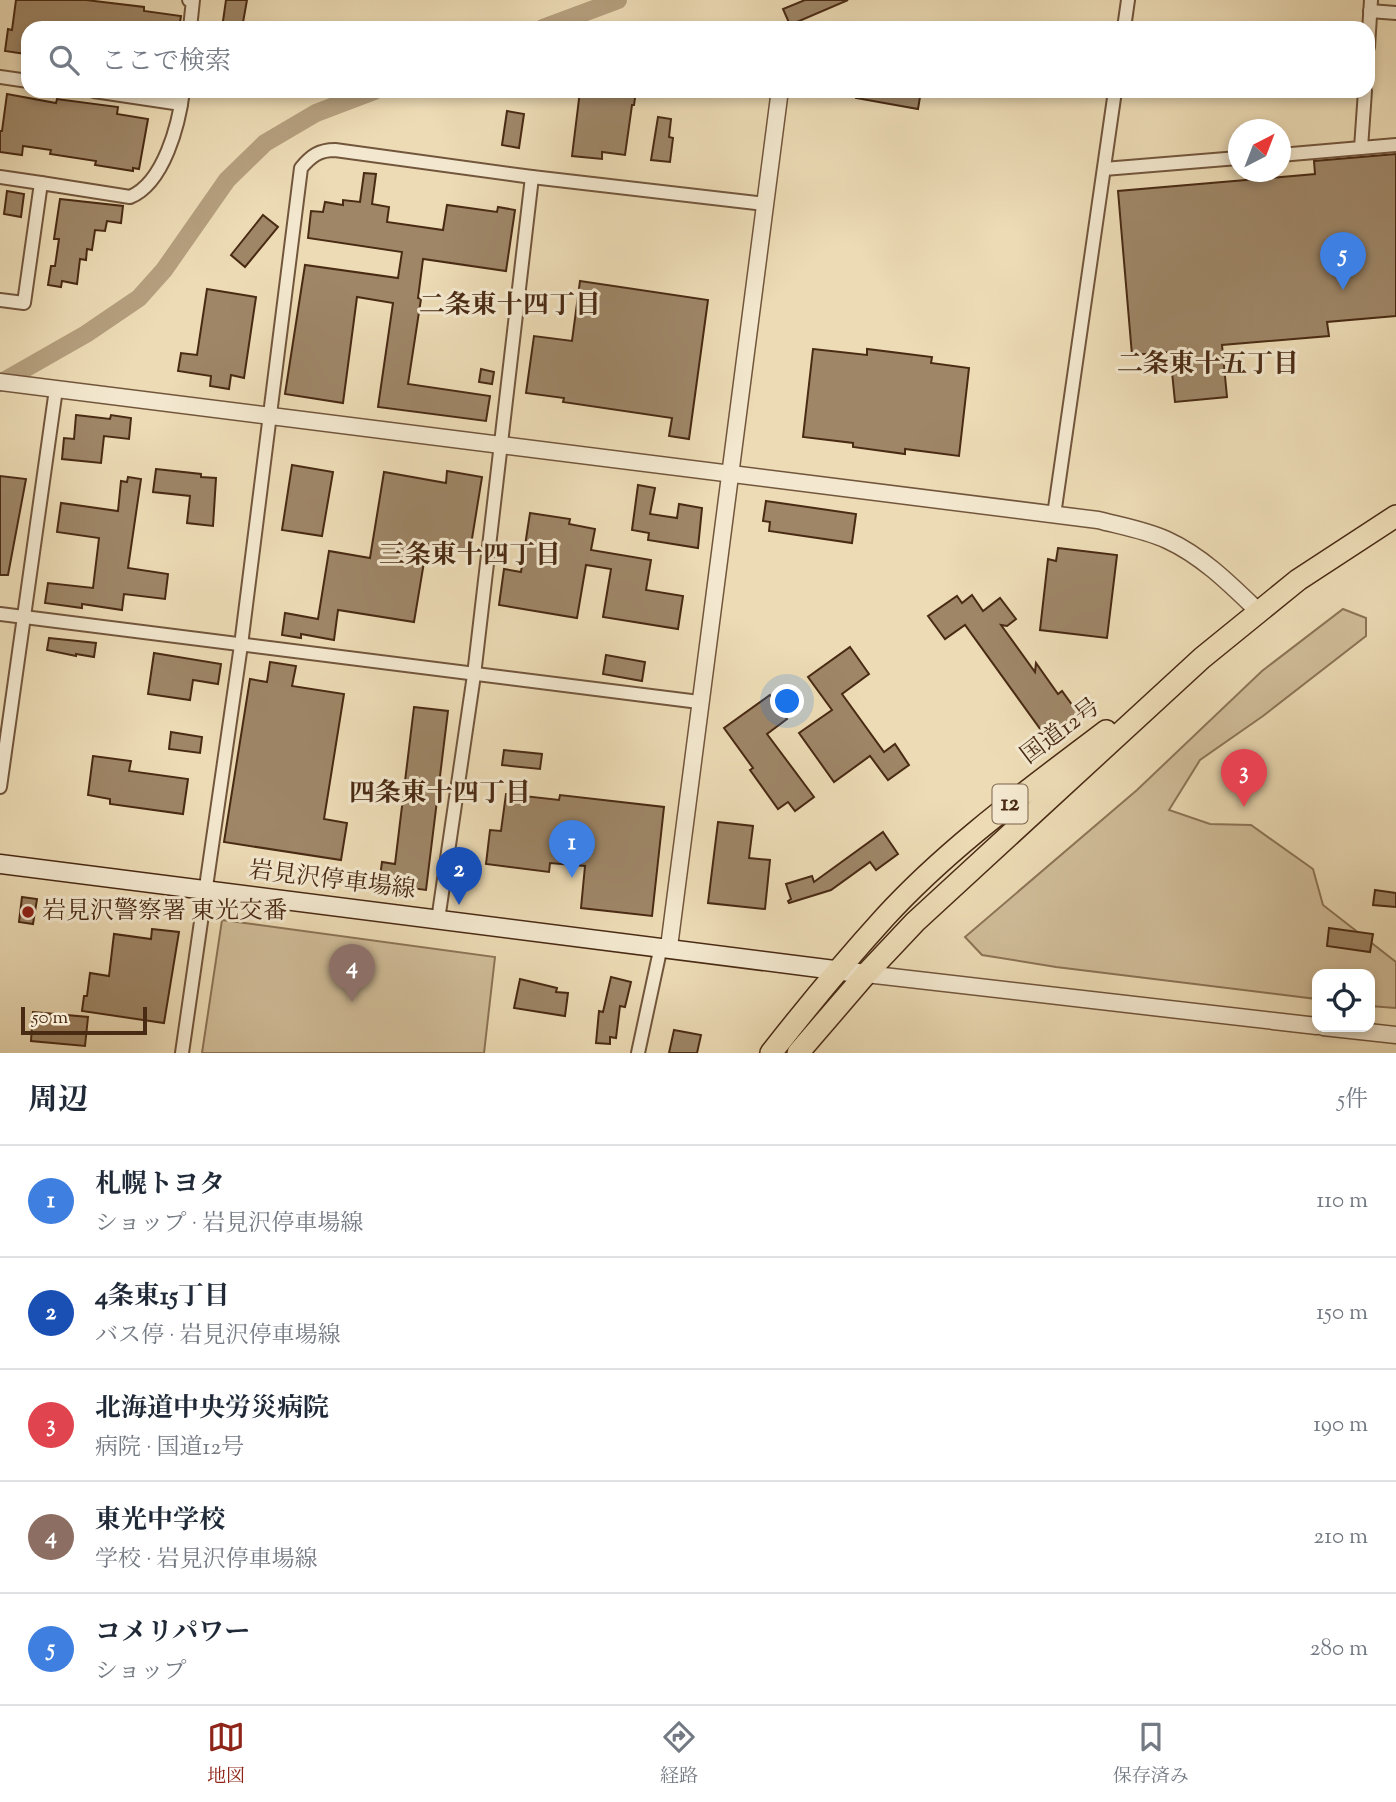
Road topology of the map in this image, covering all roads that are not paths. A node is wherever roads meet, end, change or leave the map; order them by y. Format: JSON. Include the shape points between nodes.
{"nodes":[{"id":1,"x":192,"y":0,"type":"edge"},
{"id":2,"x":1128,"y":0,"type":"edge"},
{"id":3,"x":1371,"y":5,"type":"edge"},
{"id":4,"x":1396,"y":13,"type":"edge"},
{"id":5,"x":190,"y":21,"type":"edge"},
{"id":6,"x":1125,"y":21,"type":"edge"},
{"id":7,"x":0,"y":76,"type":"edge"},
{"id":8,"x":21,"y":80,"type":"edge"},
{"id":9,"x":182,"y":98,"type":"edge"},
{"id":10,"x":779,"y":98,"type":"edge"},
{"id":11,"x":1114,"y":98,"type":"edge"},
{"id":12,"x":1365,"y":98,"type":"edge"},
{"id":13,"x":1396,"y":145,"type":"edge"},
{"id":14,"x":1361,"y":148,"type":"junction"},
{"id":15,"x":1291,"y":154,"type":"edge"},
{"id":16,"x":1228,"y":159,"type":"edge"},
{"id":17,"x":1104,"y":169,"type":"junction"},
{"id":18,"x":0,"y":177,"type":"edge"},
{"id":19,"x":531,"y":177,"type":"junction"},
{"id":20,"x":41,"y":183,"type":"junction"},
{"id":21,"x":765,"y":204,"type":"junction"},
{"id":22,"x":0,"y":300,"type":"edge"},
{"id":23,"x":0,"y":382,"type":"edge"},
{"id":24,"x":56,"y":389,"type":"junction"},
{"id":25,"x":269,"y":416,"type":"junction"},
{"id":26,"x":499,"y":445,"type":"junction"},
{"id":27,"x":729,"y":475,"type":"junction"},
{"id":28,"x":1054,"y":515,"type":"junction"},
{"id":29,"x":1396,"y":516,"type":"edge"},
{"id":30,"x":1258,"y":611,"type":"junction"},
{"id":31,"x":0,"y":614,"type":"edge"},
{"id":32,"x":25,"y":616,"type":"junction"},
{"id":33,"x":241,"y":645,"type":"junction"},
{"id":34,"x":1202,"y":658,"type":"junction"},
{"id":35,"x":474,"y":675,"type":"junction"},
{"id":36,"x":699,"y":702,"type":"junction"},
{"id":37,"x":0,"y":787,"type":"edge"},
{"id":38,"x":0,"y":864,"type":"edge"},
{"id":39,"x":206,"y":890,"type":"junction"},
{"id":40,"x":438,"y":920,"type":"junction"},
{"id":41,"x":665,"y":947,"type":"junction"},
{"id":42,"x":838,"y":971,"type":"junction"},
{"id":43,"x":866,"y":974,"type":"junction"},
{"id":44,"x":1312,"y":1025,"type":"edge"},
{"id":45,"x":1369,"y":1032,"type":"edge"},
{"id":46,"x":1396,"y":1035,"type":"edge"},
{"id":47,"x":182,"y":1053,"type":"edge"},
{"id":48,"x":638,"y":1053,"type":"edge"},
{"id":49,"x":771,"y":1053,"type":"edge"},
{"id":50,"x":798,"y":1053,"type":"edge"}],
"edges":[{"from":1,"to":5,"type":"street"},
{"from":2,"to":6,"type":"street"},
{"from":3,"to":4,"type":"street"},
{"from":7,"to":8,"type":"street"},
{"from":9,"to":20,"type":"street","via":[[175,134],[154,177],[140,193],[130,197]]},
{"from":10,"to":21,"type":"street"},
{"from":11,"to":17,"type":"street"},
{"from":12,"to":14,"type":"street"},
{"from":13,"to":14,"type":"street"},
{"from":14,"to":15,"type":"street"},
{"from":16,"to":17,"type":"street"},
{"from":17,"to":28,"type":"street"},
{"from":18,"to":20,"type":"street"},
{"from":19,"to":21,"type":"street"},
{"from":19,"to":25,"type":"street","via":[[335,150],[321,150],[309,158],[301,168]]},
{"from":19,"to":26,"type":"street"},
{"from":20,"to":22,"type":"street","via":[[24,303]]},
{"from":21,"to":27,"type":"street"},
{"from":23,"to":24,"type":"street"},
{"from":24,"to":25,"type":"street"},
{"from":24,"to":32,"type":"street"},
{"from":25,"to":26,"type":"street"},
{"from":25,"to":33,"type":"street"},
{"from":26,"to":27,"type":"street"},
{"from":26,"to":35,"type":"street"},
{"from":27,"to":28,"type":"street"},
{"from":27,"to":36,"type":"street"},
{"from":28,"to":30,"type":"street","via":[[1098,520],[1167,540],[1197,556]]},
{"from":29,"to":30,"type":"highway","name":"国道12号","number":"12"},
{"from":30,"to":34,"type":"highway","name":"国道12号","number":"12"},
{"from":31,"to":32,"type":"street"},
{"from":32,"to":33,"type":"street"},
{"from":32,"to":37,"type":"street"},
{"from":33,"to":35,"type":"street"},
{"from":33,"to":39,"type":"street"},
{"from":34,"to":42,"type":"highway","name":"国道12号","number":"12","via":[[976,832],[886,916]]},
{"from":34,"to":43,"type":"highway","name":"国道12号","number":"12","via":[[915,922]]},
{"from":35,"to":36,"type":"street"},
{"from":35,"to":40,"type":"street"},
{"from":36,"to":41,"type":"street"},
{"from":38,"to":39,"type":"main road","name":"岩見沢停車場線"},
{"from":39,"to":40,"type":"main road","name":"岩見沢停車場線"},
{"from":39,"to":47,"type":"street"},
{"from":40,"to":41,"type":"main road","name":"岩見沢停車場線"},
{"from":41,"to":42,"type":"main road","name":"岩見沢停車場線"},
{"from":41,"to":48,"type":"street"},
{"from":42,"to":43,"type":"main road","name":"岩見沢停車場線"},
{"from":42,"to":49,"type":"highway","number":"12"},
{"from":43,"to":44,"type":"street"},
{"from":43,"to":50,"type":"highway","number":"12"},
{"from":45,"to":46,"type":"street"}]}
